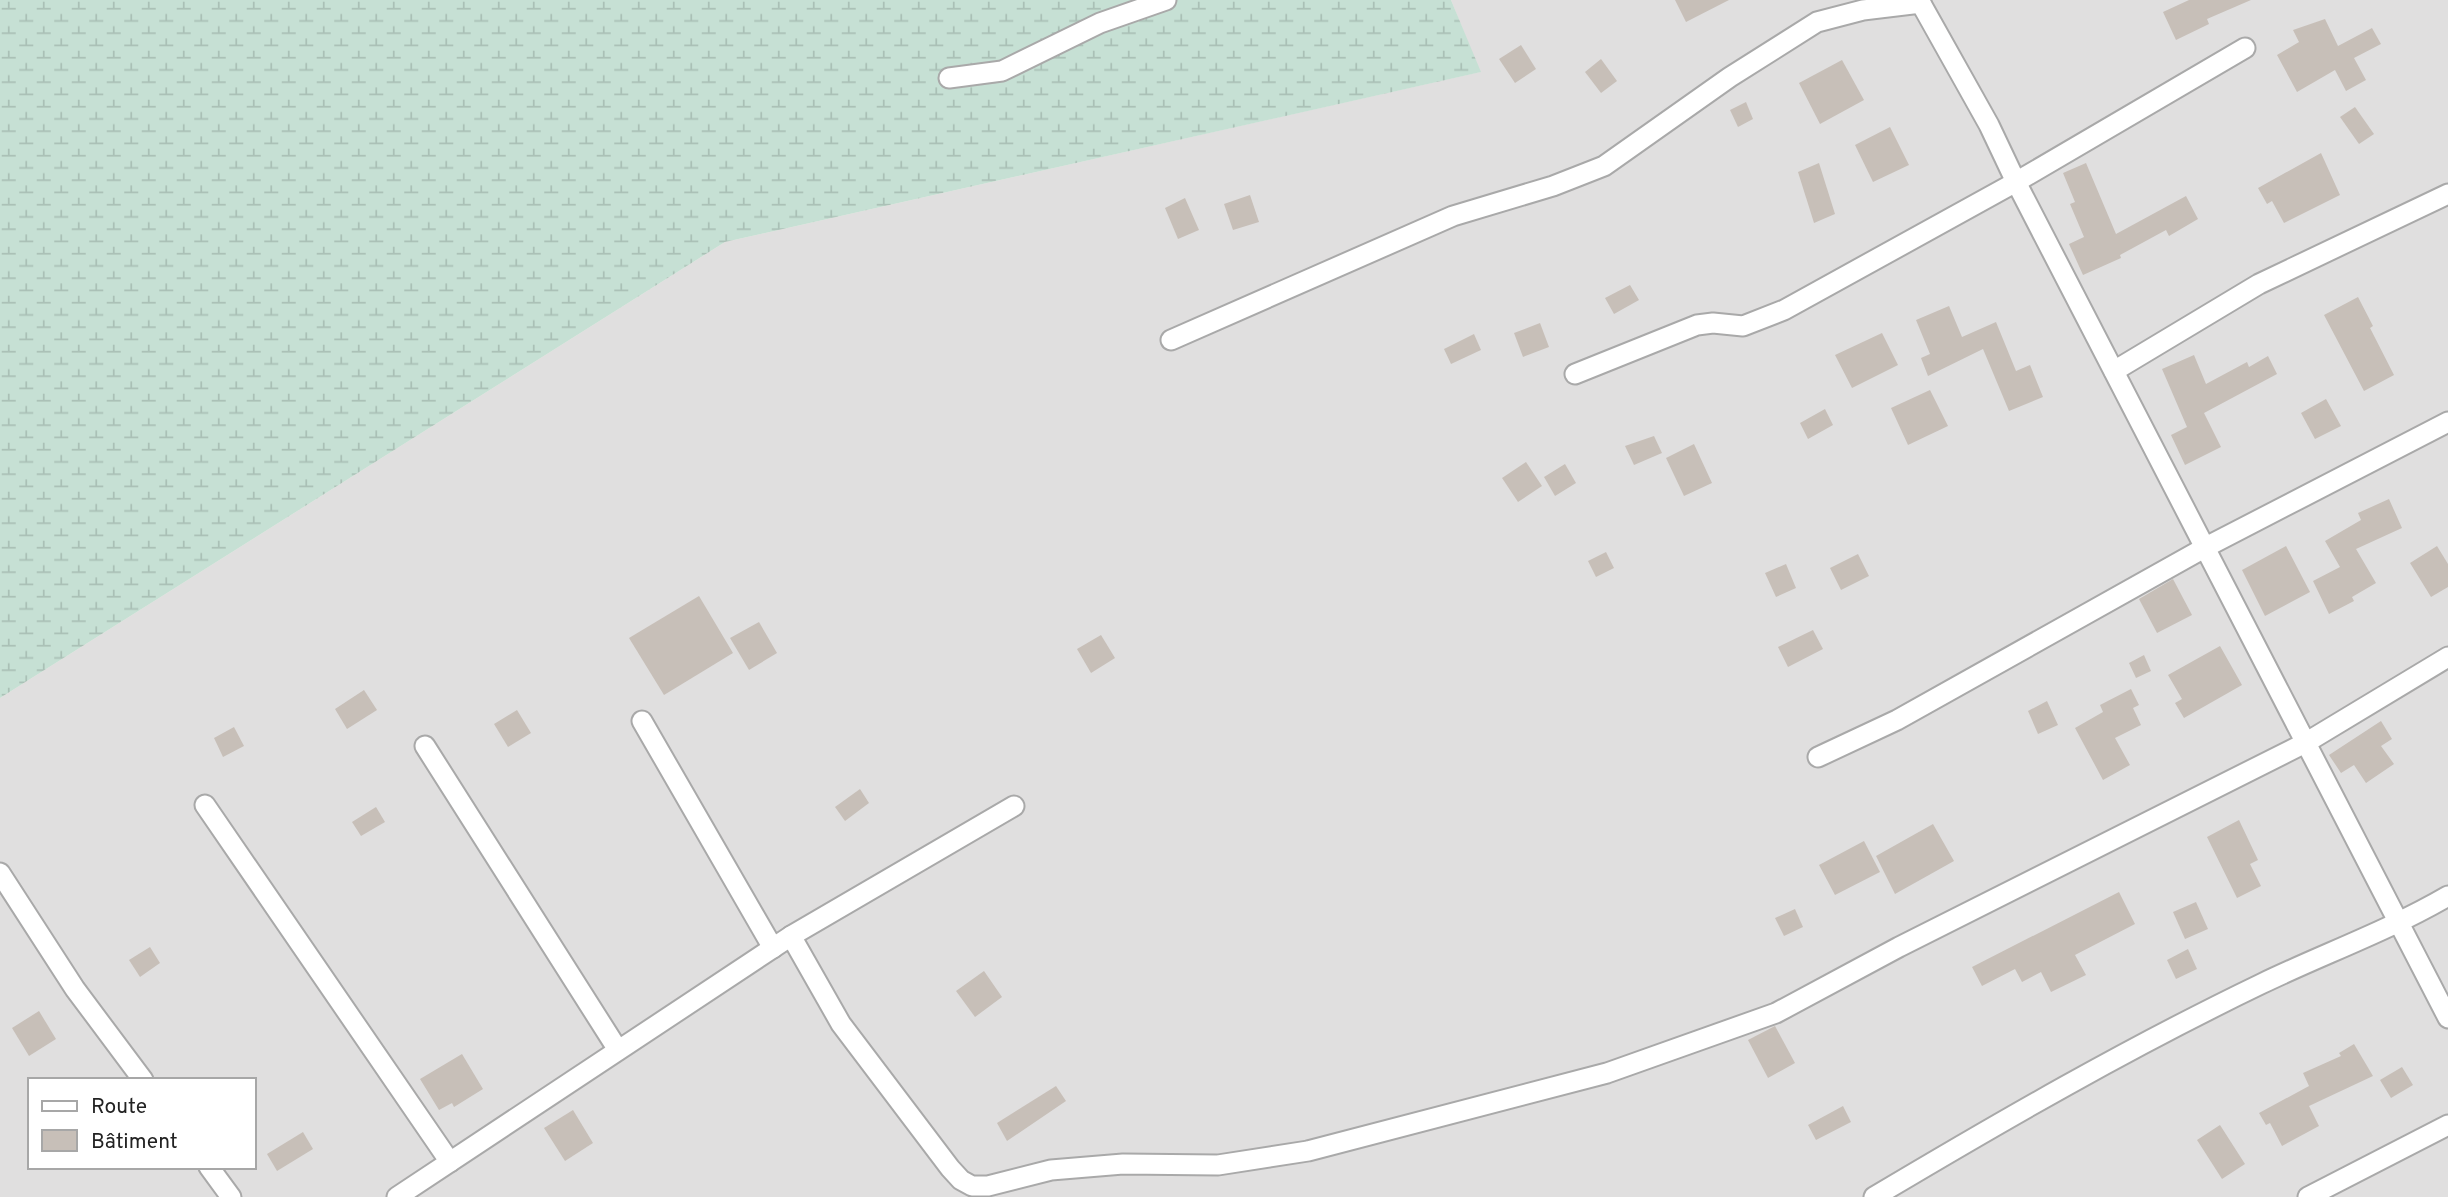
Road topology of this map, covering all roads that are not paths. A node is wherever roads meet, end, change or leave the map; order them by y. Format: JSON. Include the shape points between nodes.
{"nodes":[{"id":1,"x":1166,"y":0,"type":"edge"},
{"id":2,"x":1920,"y":2,"type":"edge"},
{"id":3,"x":2245,"y":48,"type":"dead end"},
{"id":4,"x":949,"y":78,"type":"dead end"},
{"id":5,"x":2016,"y":182,"type":"junction"},
{"id":6,"x":2448,"y":194,"type":"edge"},
{"id":7,"x":1171,"y":340,"type":"dead end"},
{"id":8,"x":2114,"y":371,"type":"junction"},
{"id":9,"x":1575,"y":374,"type":"dead end"},
{"id":10,"x":2448,"y":422,"type":"edge"},
{"id":11,"x":2207,"y":547,"type":"junction"},
{"id":12,"x":2448,"y":657,"type":"edge"},
{"id":13,"x":642,"y":721,"type":"dead end"},
{"id":14,"x":2307,"y":742,"type":"junction"},
{"id":15,"x":425,"y":746,"type":"dead end"},
{"id":16,"x":1818,"y":757,"type":"dead end"},
{"id":17,"x":205,"y":805,"type":"dead end"},
{"id":18,"x":1014,"y":806,"type":"dead end"},
{"id":19,"x":0,"y":873,"type":"edge"},
{"id":20,"x":2448,"y":896,"type":"edge"},
{"id":21,"x":2401,"y":923,"type":"junction"},
{"id":22,"x":791,"y":936,"type":"junction"},
{"id":23,"x":773,"y":948,"type":"junction"},
{"id":24,"x":2448,"y":1018,"type":"edge"},
{"id":25,"x":618,"y":1050,"type":"junction"},
{"id":26,"x":142,"y":1078,"type":"edge"},
{"id":27,"x":2448,"y":1125,"type":"edge"},
{"id":28,"x":450,"y":1162,"type":"junction"},
{"id":29,"x":210,"y":1169,"type":"edge"},
{"id":30,"x":231,"y":1197,"type":"edge"},
{"id":31,"x":397,"y":1197,"type":"edge"},
{"id":32,"x":1874,"y":1197,"type":"edge"},
{"id":33,"x":2308,"y":1197,"type":"edge"}],
"edges":[{"from":1,"to":4,"type":"street","via":[[1100,23],[1002,71]]},
{"from":2,"to":5,"type":"street"},
{"from":2,"to":7,"type":"street","via":[[1817,22],[1604,166],[1452,216]]},
{"from":3,"to":5,"type":"street"},
{"from":5,"to":8,"type":"street"},
{"from":5,"to":9,"type":"street","via":[[1760,322],[1697,325]]},
{"from":6,"to":8,"type":"street","via":[[2259,285]]},
{"from":8,"to":11,"type":"street"},
{"from":10,"to":11,"type":"street"},
{"from":11,"to":14,"type":"street"},
{"from":11,"to":16,"type":"street","via":[[1897,720]]},
{"from":12,"to":14,"type":"street"},
{"from":13,"to":23,"type":"street"},
{"from":14,"to":21,"type":"street"},
{"from":14,"to":22,"type":"street","via":[[1776,1013],[1581,1080],[1308,1151],[1217,1165],[1123,1164],[1051,1170],[988,1186],[961,1180],[841,1024]]},
{"from":15,"to":25,"type":"street"},
{"from":17,"to":28,"type":"street"},
{"from":18,"to":22,"type":"street"},
{"from":19,"to":26,"type":"street","via":[[75,989]]},
{"from":20,"to":21,"type":"street"},
{"from":21,"to":24,"type":"street"},
{"from":21,"to":32,"type":"street","via":[[2261,984],[2016,1113]]},
{"from":22,"to":23,"type":"street"},
{"from":23,"to":25,"type":"street"},
{"from":25,"to":28,"type":"street"},
{"from":27,"to":33,"type":"street"},
{"from":28,"to":31,"type":"street"},
{"from":29,"to":30,"type":"street"}]}
